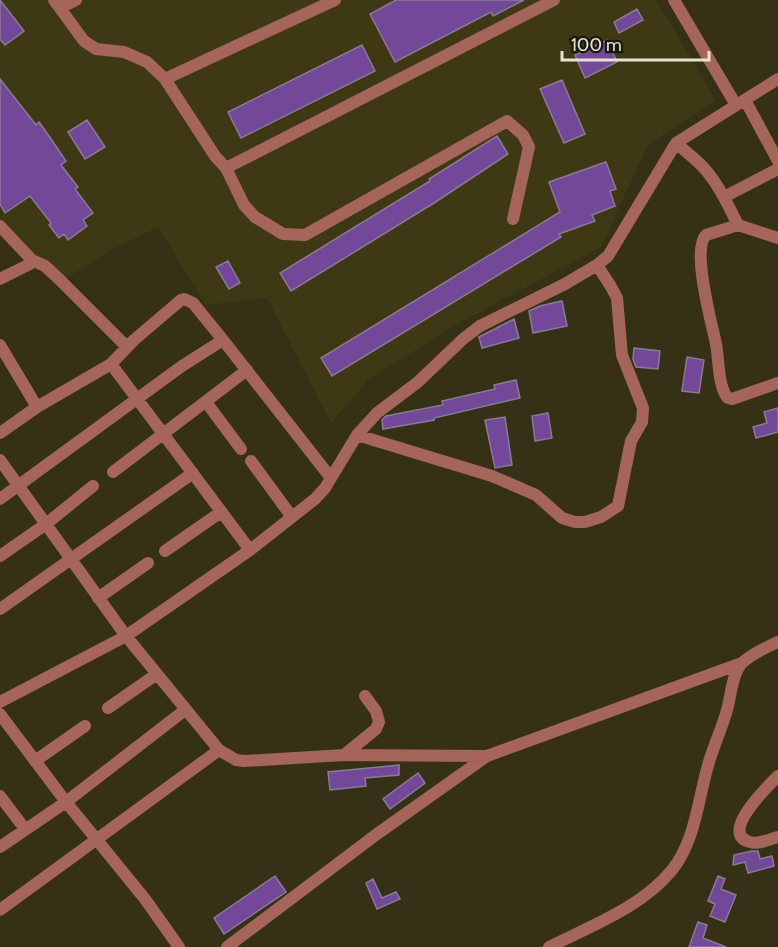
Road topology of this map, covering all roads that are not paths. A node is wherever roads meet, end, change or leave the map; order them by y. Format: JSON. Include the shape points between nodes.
{"nodes":[{"id":1,"x":76,"y":0,"type":"edge"},
{"id":2,"x":335,"y":0,"type":"edge"},
{"id":3,"x":554,"y":0,"type":"edge"},
{"id":4,"x":674,"y":0,"type":"edge"},
{"id":5,"x":57,"y":4,"type":"edge"},
{"id":6,"x":778,"y":79,"type":"edge"},
{"id":7,"x":165,"y":80,"type":"junction"},
{"id":8,"x":741,"y":102,"type":"junction"},
{"id":9,"x":676,"y":143,"type":"junction"},
{"id":10,"x":778,"y":161,"type":"edge"},
{"id":11,"x":226,"y":168,"type":"junction"},
{"id":12,"x":778,"y":169,"type":"edge"},
{"id":13,"x":724,"y":196,"type":"junction"},
{"id":14,"x":513,"y":219,"type":"dead end"},
{"id":15,"x":738,"y":225,"type":"junction"},
{"id":16,"x":0,"y":226,"type":"edge"},
{"id":17,"x":778,"y":237,"type":"edge"},
{"id":18,"x":32,"y":260,"type":"junction"},
{"id":19,"x":597,"y":265,"type":"junction"},
{"id":20,"x":0,"y":279,"type":"edge"},
{"id":21,"x":223,"y":340,"type":"junction"},
{"id":22,"x":127,"y":347,"type":"junction"},
{"id":23,"x":2,"y":351,"type":"edge"},
{"id":24,"x":111,"y":364,"type":"junction"},
{"id":25,"x":248,"y":370,"type":"junction"},
{"id":26,"x":778,"y":383,"type":"edge"},
{"id":27,"x":136,"y":399,"type":"junction"},
{"id":28,"x":206,"y":402,"type":"junction"},
{"id":29,"x":38,"y":407,"type":"junction"},
{"id":30,"x":0,"y":433,"type":"edge"},
{"id":31,"x":163,"y":435,"type":"junction"},
{"id":32,"x":357,"y":435,"type":"junction"},
{"id":33,"x":242,"y":449,"type":"dead end"},
{"id":34,"x":0,"y":460,"type":"edge"},
{"id":35,"x":251,"y":461,"type":"dead end"},
{"id":36,"x":113,"y":472,"type":"dead end"},
{"id":37,"x":193,"y":473,"type":"junction"},
{"id":38,"x":331,"y":478,"type":"junction"},
{"id":39,"x":19,"y":485,"type":"junction"},
{"id":40,"x":93,"y":486,"type":"dead end"},
{"id":41,"x":0,"y":499,"type":"edge"},
{"id":42,"x":221,"y":512,"type":"junction"},
{"id":43,"x":292,"y":517,"type":"junction"},
{"id":44,"x":46,"y":524,"type":"junction"},
{"id":45,"x":250,"y":550,"type":"junction"},
{"id":46,"x":165,"y":551,"type":"dead end"},
{"id":47,"x":0,"y":556,"type":"edge"},
{"id":48,"x":72,"y":560,"type":"junction"},
{"id":49,"x":148,"y":563,"type":"dead end"},
{"id":50,"x":98,"y":598,"type":"junction"},
{"id":51,"x":0,"y":609,"type":"edge"},
{"id":52,"x":126,"y":636,"type":"junction"},
{"id":53,"x":778,"y":642,"type":"edge"},
{"id":54,"x":742,"y":663,"type":"junction"},
{"id":55,"x":157,"y":674,"type":"junction"},
{"id":56,"x":364,"y":696,"type":"dead end"},
{"id":57,"x":0,"y":702,"type":"edge"},
{"id":58,"x":108,"y":708,"type":"dead end"},
{"id":59,"x":185,"y":710,"type":"junction"},
{"id":60,"x":0,"y":714,"type":"edge"},
{"id":61,"x":85,"y":726,"type":"dead end"},
{"id":62,"x":219,"y":750,"type":"junction"},
{"id":63,"x":344,"y":756,"type":"junction"},
{"id":64,"x":487,"y":756,"type":"junction"},
{"id":65,"x":35,"y":761,"type":"junction"},
{"id":66,"x":778,"y":776,"type":"edge"},
{"id":67,"x":0,"y":796,"type":"edge"},
{"id":68,"x":66,"y":802,"type":"junction"},
{"id":69,"x":25,"y":829,"type":"junction"},
{"id":70,"x":778,"y":837,"type":"edge"},
{"id":71,"x":97,"y":840,"type":"junction"},
{"id":72,"x":0,"y":847,"type":"edge"},
{"id":73,"x":0,"y":910,"type":"edge"},
{"id":74,"x":179,"y":947,"type":"edge"},
{"id":75,"x":227,"y":947,"type":"edge"},
{"id":76,"x":549,"y":947,"type":"edge"}],
"edges":[{"from":1,"to":5,"type":"street"},
{"from":2,"to":7,"type":"street"},
{"from":3,"to":11,"type":"street"},
{"from":4,"to":8,"type":"street"},
{"from":5,"to":7,"type":"street","via":[[84,41],[96,49],[124,52],[147,62]]},
{"from":6,"to":8,"type":"street"},
{"from":7,"to":11,"type":"street"},
{"from":8,"to":9,"type":"street"},
{"from":8,"to":10,"type":"street"},
{"from":9,"to":13,"type":"street","via":[[703,166]]},
{"from":9,"to":19,"type":"street","via":[[608,256]]},
{"from":11,"to":14,"type":"street","via":[[244,205],[255,217],[283,234],[305,235],[507,121],[523,135],[528,147]]},
{"from":12,"to":13,"type":"street"},
{"from":13,"to":15,"type":"street"},
{"from":15,"to":17,"type":"street"},
{"from":15,"to":26,"type":"street","via":[[706,235],[701,244],[702,279],[723,392],[732,399]]},
{"from":16,"to":18,"type":"street"},
{"from":18,"to":20,"type":"street"},
{"from":18,"to":22,"type":"street","via":[[45,266]]},
{"from":19,"to":32,"type":"street","via":[[480,326],[377,413]]},
{"from":19,"to":32,"type":"street","via":[[617,298],[622,355],[643,408],[614,510],[575,522],[562,518],[536,495],[492,476]]},
{"from":21,"to":22,"type":"street","via":[[193,303],[184,299]]},
{"from":21,"to":25,"type":"street"},
{"from":21,"to":27,"type":"street"},
{"from":22,"to":24,"type":"street"},
{"from":23,"to":29,"type":"street"},
{"from":24,"to":27,"type":"street"},
{"from":24,"to":29,"type":"street"},
{"from":25,"to":28,"type":"street"},
{"from":25,"to":38,"type":"street"},
{"from":27,"to":31,"type":"street"},
{"from":27,"to":39,"type":"street"},
{"from":28,"to":31,"type":"street"},
{"from":28,"to":33,"type":"street"},
{"from":29,"to":30,"type":"street"},
{"from":31,"to":36,"type":"street"},
{"from":31,"to":37,"type":"street"},
{"from":32,"to":38,"type":"street"},
{"from":34,"to":39,"type":"street"},
{"from":35,"to":43,"type":"street"},
{"from":37,"to":42,"type":"street"},
{"from":37,"to":48,"type":"street"},
{"from":38,"to":43,"type":"street","via":[[315,499]]},
{"from":39,"to":41,"type":"street"},
{"from":39,"to":44,"type":"street"},
{"from":40,"to":44,"type":"street"},
{"from":42,"to":45,"type":"street"},
{"from":42,"to":46,"type":"street"},
{"from":43,"to":45,"type":"street"},
{"from":44,"to":47,"type":"street"},
{"from":44,"to":48,"type":"street"},
{"from":45,"to":52,"type":"street"},
{"from":48,"to":50,"type":"street"},
{"from":48,"to":51,"type":"street"},
{"from":49,"to":50,"type":"street"},
{"from":50,"to":52,"type":"street"},
{"from":52,"to":55,"type":"street"},
{"from":52,"to":57,"type":"street"},
{"from":53,"to":54,"type":"street"},
{"from":54,"to":64,"type":"street"},
{"from":54,"to":76,"type":"street","via":[[680,860],[661,882],[634,903]]},
{"from":55,"to":58,"type":"street"},
{"from":55,"to":59,"type":"street"},
{"from":56,"to":63,"type":"street","via":[[379,722]]},
{"from":59,"to":62,"type":"street"},
{"from":59,"to":68,"type":"street"},
{"from":60,"to":65,"type":"street"},
{"from":61,"to":65,"type":"street"},
{"from":62,"to":63,"type":"street","via":[[244,761]]},
{"from":62,"to":71,"type":"street"},
{"from":63,"to":64,"type":"street"},
{"from":64,"to":75,"type":"street"},
{"from":65,"to":68,"type":"street"},
{"from":66,"to":70,"type":"street","via":[[740,821],[739,830],[751,843]]},
{"from":67,"to":69,"type":"street"},
{"from":68,"to":69,"type":"street"},
{"from":68,"to":71,"type":"street"},
{"from":69,"to":72,"type":"street"},
{"from":71,"to":73,"type":"street"},
{"from":71,"to":74,"type":"street"}]}
